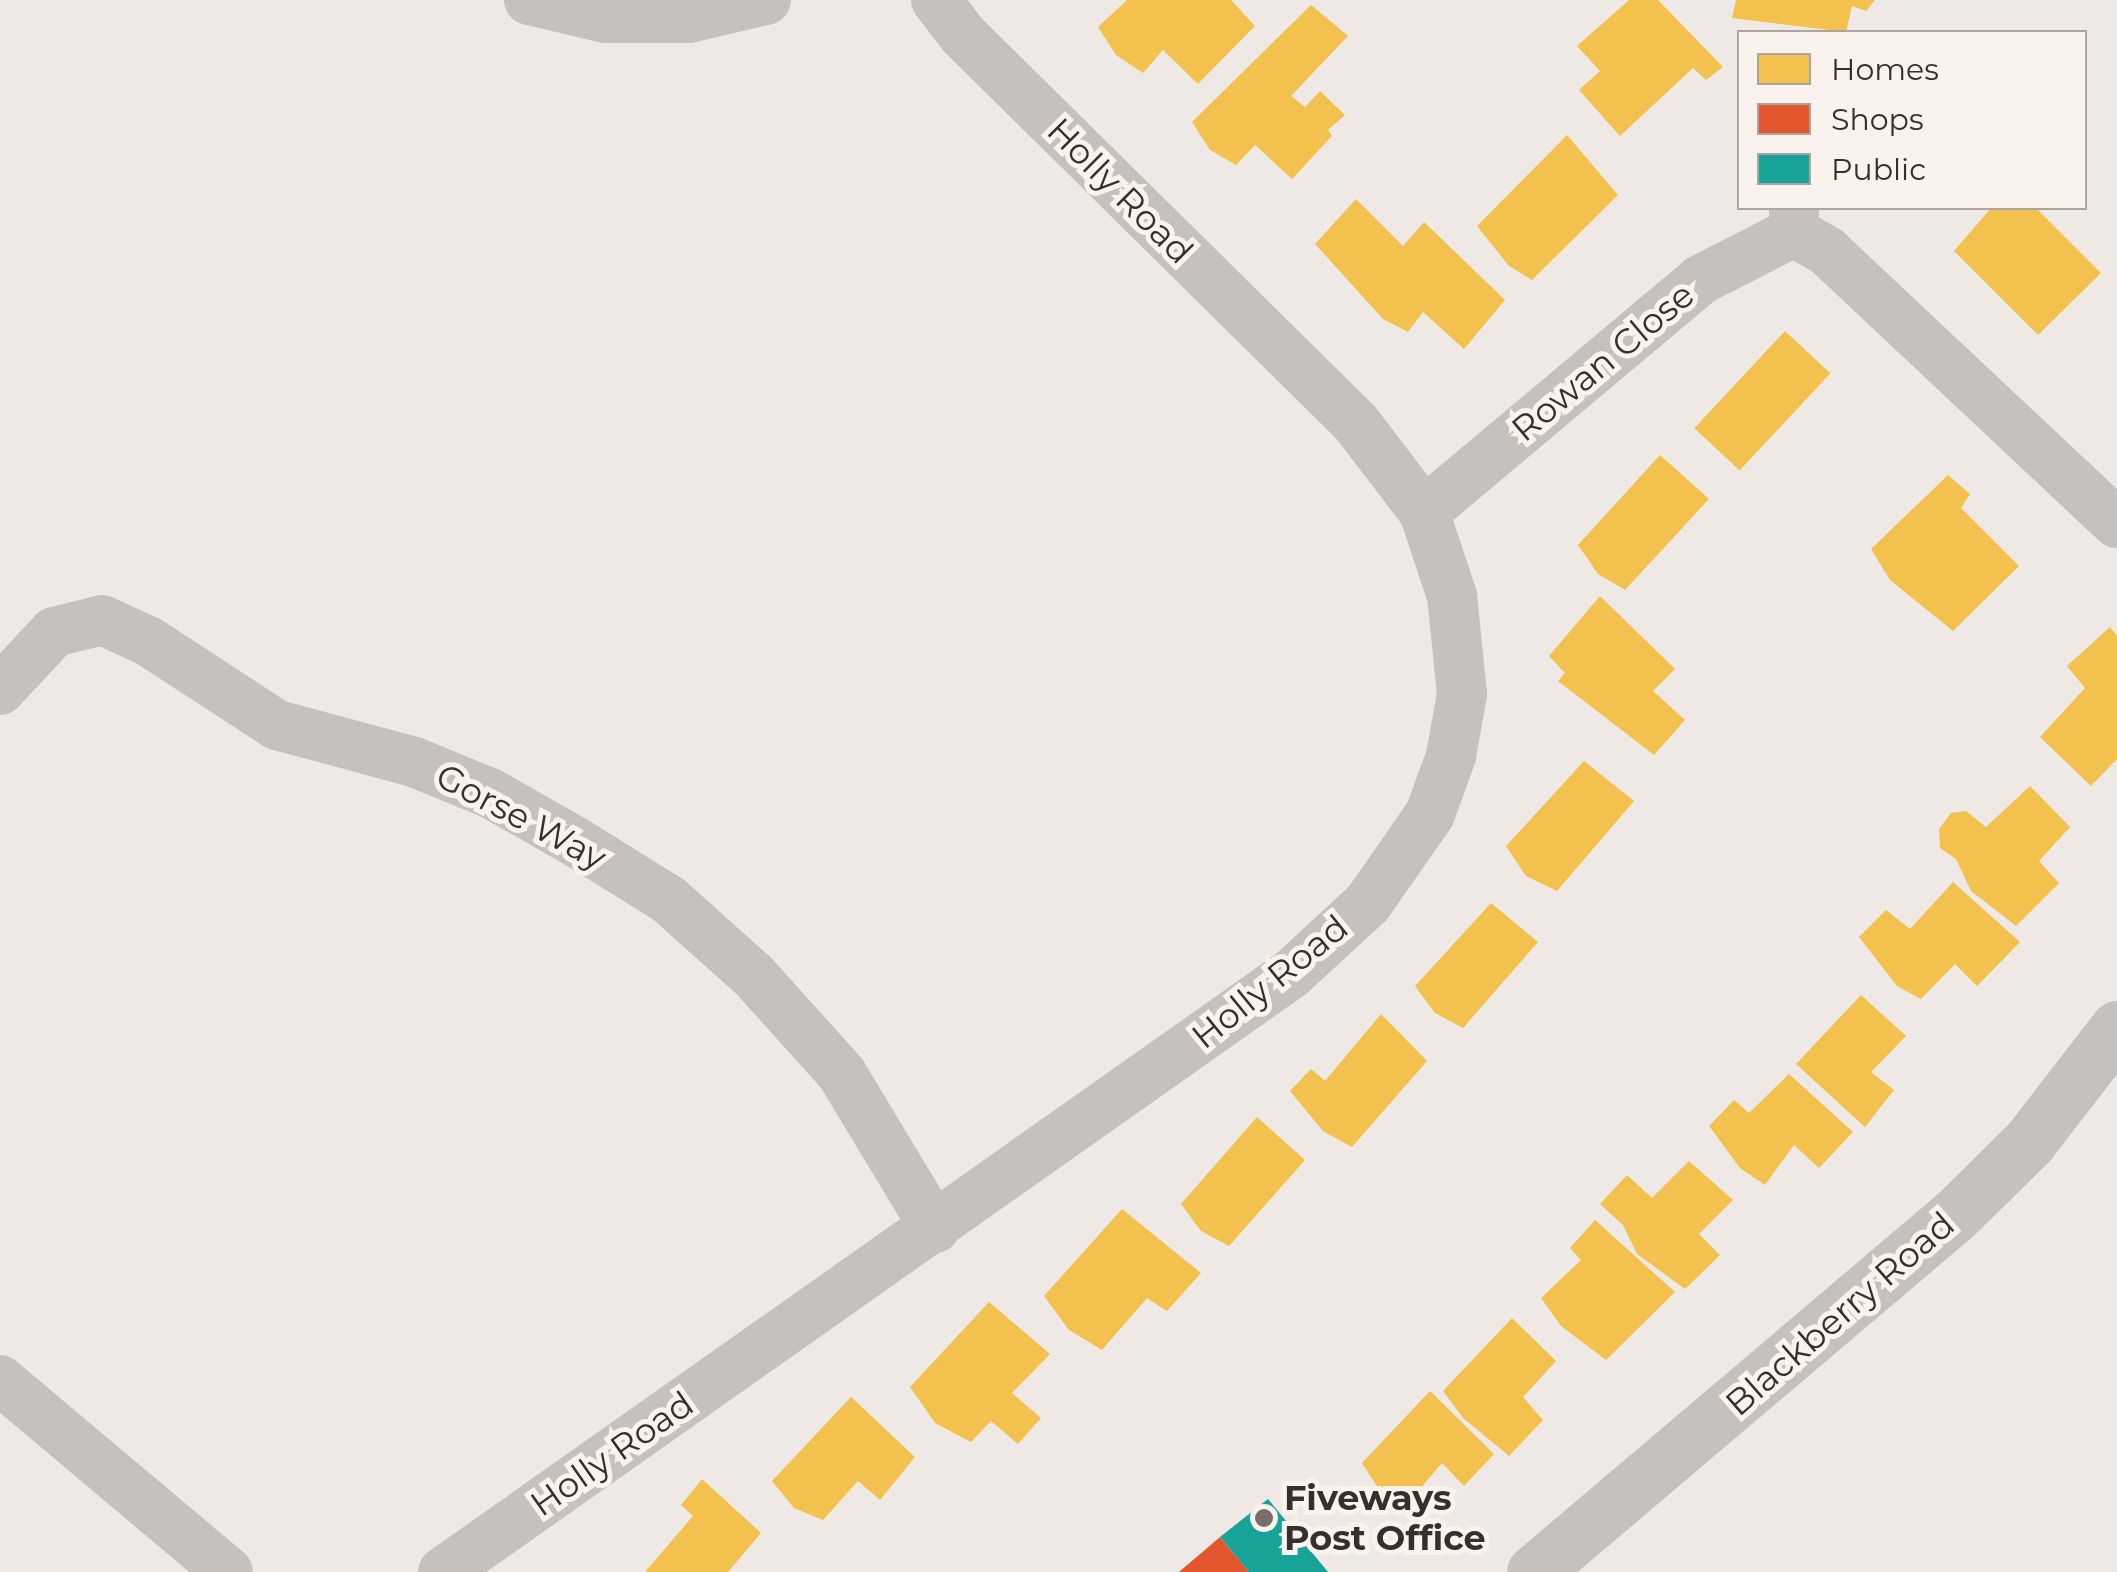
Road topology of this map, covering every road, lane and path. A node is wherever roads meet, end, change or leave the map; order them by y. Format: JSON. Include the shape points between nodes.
{"nodes":[{"id":1,"x":529,"y":0,"type":"edge"},
{"id":2,"x":766,"y":0,"type":"edge"},
{"id":3,"x":936,"y":0,"type":"edge"},
{"id":4,"x":1794,"y":220,"type":"edge"},
{"id":5,"x":1424,"y":512,"type":"junction"},
{"id":6,"x":2117,"y":522,"type":"edge"},
{"id":7,"x":0,"y":690,"type":"edge"},
{"id":8,"x":2117,"y":1028,"type":"edge"},
{"id":9,"x":935,"y":1228,"type":"junction"},
{"id":10,"x":0,"y":1380,"type":"edge"},
{"id":11,"x":228,"y":1572,"type":"edge"},
{"id":12,"x":444,"y":1572,"type":"edge"},
{"id":13,"x":1534,"y":1572,"type":"edge"}],
"edges":[{"from":1,"to":2,"type":"street","via":[[606,18],[689,18]]},
{"from":3,"to":5,"type":"street","name":"Holly Road","via":[[962,35],[1356,423]]},
{"from":4,"to":5,"type":"street","name":"Rowan Close","via":[[1700,280]]},
{"from":4,"to":6,"type":"street","name":"Rowan Close"},
{"from":5,"to":9,"type":"street","name":"Holly Road","via":[[1452,596],[1462,694],[1451,756],[1430,814],[1368,902],[1292,974]]},
{"from":7,"to":9,"type":"street","name":"Gorse Way","via":[[54,632],[102,620],[148,641],[276,725],[414,762],[490,793],[576,842],[669,900],[753,975],[842,1074]]},
{"from":8,"to":13,"type":"street","name":"Blackberry Road","via":[[2030,1142],[1956,1214]]},
{"from":9,"to":12,"type":"street","name":"Holly Road"},
{"from":10,"to":11,"type":"street"}]}
